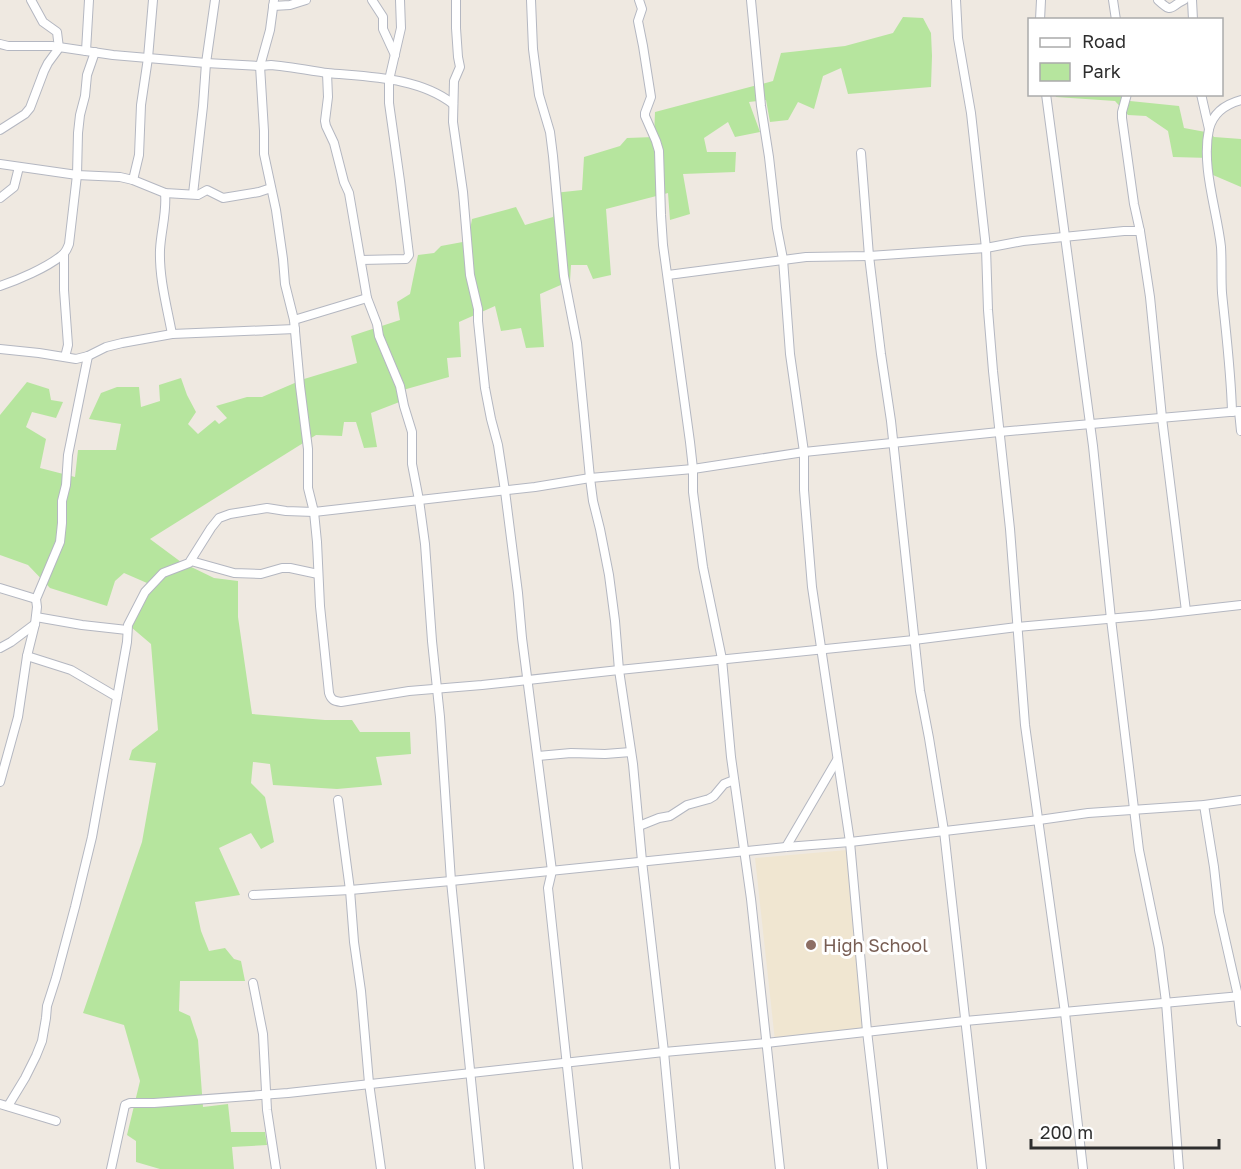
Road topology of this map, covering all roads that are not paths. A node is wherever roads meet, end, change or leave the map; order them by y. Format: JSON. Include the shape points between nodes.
{"nodes":[{"id":1,"x":31,"y":0,"type":"edge"},
{"id":2,"x":89,"y":0,"type":"edge"},
{"id":3,"x":153,"y":0,"type":"edge"},
{"id":4,"x":215,"y":0,"type":"edge"},
{"id":5,"x":306,"y":0,"type":"edge"},
{"id":6,"x":372,"y":0,"type":"edge"},
{"id":7,"x":400,"y":0,"type":"edge"},
{"id":8,"x":456,"y":0,"type":"edge"},
{"id":9,"x":531,"y":0,"type":"edge"},
{"id":10,"x":639,"y":0,"type":"edge"},
{"id":11,"x":751,"y":0,"type":"edge"},
{"id":12,"x":956,"y":0,"type":"edge"},
{"id":13,"x":1041,"y":0,"type":"edge"},
{"id":14,"x":1113,"y":0,"type":"edge"},
{"id":15,"x":1158,"y":0,"type":"edge"},
{"id":16,"x":1184,"y":0,"type":"edge"},
{"id":17,"x":1192,"y":0,"type":"edge"},
{"id":18,"x":274,"y":3,"type":"edge"},
{"id":19,"x":1040,"y":18,"type":"edge"},
{"id":20,"x":1116,"y":18,"type":"edge"},
{"id":21,"x":1192,"y":18,"type":"edge"},
{"id":22,"x":0,"y":44,"type":"edge"},
{"id":23,"x":59,"y":48,"type":"junction"},
{"id":24,"x":90,"y":52,"type":"junction"},
{"id":25,"x":395,"y":55,"type":"junction"},
{"id":26,"x":148,"y":58,"type":"junction"},
{"id":27,"x":206,"y":63,"type":"junction"},
{"id":28,"x":260,"y":66,"type":"junction"},
{"id":29,"x":327,"y":73,"type":"junction"},
{"id":30,"x":389,"y":80,"type":"junction"},
{"id":31,"x":454,"y":89,"type":"junction"},
{"id":32,"x":442,"y":95,"type":"junction"},
{"id":33,"x":1046,"y":96,"type":"edge"},
{"id":34,"x":1126,"y":96,"type":"edge"},
{"id":35,"x":1201,"y":96,"type":"edge"},
{"id":36,"x":1241,"y":100,"type":"edge"},
{"id":37,"x":453,"y":104,"type":"junction"},
{"id":38,"x":1209,"y":129,"type":"junction"},
{"id":39,"x":0,"y":130,"type":"edge"},
{"id":40,"x":861,"y":153,"type":"dead end"},
{"id":41,"x":0,"y":164,"type":"edge"},
{"id":42,"x":19,"y":167,"type":"junction"},
{"id":43,"x":77,"y":175,"type":"junction"},
{"id":44,"x":133,"y":180,"type":"junction"},
{"id":45,"x":271,"y":188,"type":"junction"},
{"id":46,"x":165,"y":193,"type":"junction"},
{"id":47,"x":193,"y":194,"type":"junction"},
{"id":48,"x":0,"y":198,"type":"edge"},
{"id":49,"x":1140,"y":231,"type":"junction"},
{"id":50,"x":1066,"y":237,"type":"junction"},
{"id":51,"x":986,"y":248,"type":"junction"},
{"id":52,"x":64,"y":254,"type":"junction"},
{"id":53,"x":869,"y":256,"type":"junction"},
{"id":54,"x":783,"y":259,"type":"junction"},
{"id":55,"x":361,"y":260,"type":"junction"},
{"id":56,"x":668,"y":275,"type":"junction"},
{"id":57,"x":0,"y":286,"type":"edge"},
{"id":58,"x":367,"y":298,"type":"junction"},
{"id":59,"x":294,"y":320,"type":"junction"},
{"id":60,"x":295,"y":329,"type":"junction"},
{"id":61,"x":172,"y":334,"type":"junction"},
{"id":62,"x":0,"y":349,"type":"edge"},
{"id":63,"x":88,"y":356,"type":"junction"},
{"id":64,"x":65,"y":357,"type":"junction"},
{"id":65,"x":1237,"y":411,"type":"edge"},
{"id":66,"x":1162,"y":418,"type":"junction"},
{"id":67,"x":1090,"y":425,"type":"junction"},
{"id":68,"x":1241,"y":431,"type":"edge"},
{"id":69,"x":999,"y":432,"type":"junction"},
{"id":70,"x":892,"y":443,"type":"junction"},
{"id":71,"x":804,"y":452,"type":"junction"},
{"id":72,"x":693,"y":469,"type":"junction"},
{"id":73,"x":590,"y":478,"type":"junction"},
{"id":74,"x":505,"y":491,"type":"junction"},
{"id":75,"x":419,"y":500,"type":"junction"},
{"id":76,"x":314,"y":512,"type":"junction"},
{"id":77,"x":191,"y":561,"type":"junction"},
{"id":78,"x":318,"y":574,"type":"junction"},
{"id":79,"x":0,"y":588,"type":"edge"},
{"id":80,"x":36,"y":599,"type":"junction"},
{"id":81,"x":1241,"y":605,"type":"edge"},
{"id":82,"x":1186,"y":611,"type":"junction"},
{"id":83,"x":1111,"y":619,"type":"junction"},
{"id":84,"x":36,"y":620,"type":"junction"},
{"id":85,"x":1017,"y":627,"type":"junction"},
{"id":86,"x":127,"y":630,"type":"junction"},
{"id":87,"x":914,"y":640,"type":"junction"},
{"id":88,"x":0,"y":648,"type":"edge"},
{"id":89,"x":821,"y":649,"type":"junction"},
{"id":90,"x":27,"y":656,"type":"junction"},
{"id":91,"x":722,"y":659,"type":"junction"},
{"id":92,"x":619,"y":670,"type":"junction"},
{"id":93,"x":527,"y":680,"type":"junction"},
{"id":94,"x":436,"y":689,"type":"junction"},
{"id":95,"x":117,"y":697,"type":"junction"},
{"id":96,"x":631,"y":752,"type":"junction"},
{"id":97,"x":538,"y":756,"type":"junction"},
{"id":98,"x":838,"y":760,"type":"junction"},
{"id":99,"x":734,"y":780,"type":"junction"},
{"id":100,"x":0,"y":782,"type":"edge"},
{"id":101,"x":338,"y":800,"type":"dead end"},
{"id":102,"x":1241,"y":800,"type":"edge"},
{"id":103,"x":1203,"y":804,"type":"junction"},
{"id":104,"x":1135,"y":810,"type":"junction"},
{"id":105,"x":1039,"y":820,"type":"junction"},
{"id":106,"x":639,"y":826,"type":"junction"},
{"id":107,"x":944,"y":831,"type":"junction"},
{"id":108,"x":849,"y":842,"type":"junction"},
{"id":109,"x":786,"y":847,"type":"junction"},
{"id":110,"x":743,"y":851,"type":"junction"},
{"id":111,"x":642,"y":861,"type":"junction"},
{"id":112,"x":552,"y":871,"type":"junction"},
{"id":113,"x":451,"y":881,"type":"junction"},
{"id":114,"x":350,"y":890,"type":"junction"},
{"id":115,"x":253,"y":895,"type":"dead end"},
{"id":116,"x":253,"y":983,"type":"dead end"},
{"id":117,"x":1240,"y":996,"type":"edge"},
{"id":118,"x":1166,"y":1002,"type":"junction"},
{"id":119,"x":1065,"y":1013,"type":"junction"},
{"id":120,"x":965,"y":1021,"type":"junction"},
{"id":121,"x":1241,"y":1022,"type":"edge"},
{"id":122,"x":867,"y":1031,"type":"junction"},
{"id":123,"x":766,"y":1043,"type":"junction"},
{"id":124,"x":664,"y":1052,"type":"junction"},
{"id":125,"x":566,"y":1062,"type":"junction"},
{"id":126,"x":470,"y":1073,"type":"junction"},
{"id":127,"x":369,"y":1083,"type":"junction"},
{"id":128,"x":266,"y":1095,"type":"junction"},
{"id":129,"x":4,"y":1105,"type":"edge"},
{"id":130,"x":56,"y":1121,"type":"dead end"},
{"id":131,"x":111,"y":1169,"type":"edge"},
{"id":132,"x":276,"y":1169,"type":"edge"},
{"id":133,"x":381,"y":1169,"type":"edge"},
{"id":134,"x":480,"y":1169,"type":"edge"},
{"id":135,"x":578,"y":1169,"type":"edge"},
{"id":136,"x":675,"y":1169,"type":"edge"},
{"id":137,"x":780,"y":1169,"type":"edge"},
{"id":138,"x":883,"y":1169,"type":"edge"},
{"id":139,"x":982,"y":1169,"type":"edge"},
{"id":140,"x":1083,"y":1169,"type":"edge"},
{"id":141,"x":1179,"y":1169,"type":"edge"}],
"edges":[{"from":1,"to":23,"type":"street","via":[[43,22],[57,32]]},
{"from":2,"to":24,"type":"street"},
{"from":3,"to":26,"type":"street"},
{"from":4,"to":27,"type":"street"},
{"from":5,"to":18,"type":"street","via":[[290,5]]},
{"from":6,"to":25,"type":"street","via":[[383,17],[383,29]]},
{"from":7,"to":25,"type":"street","via":[[401,28]]},
{"from":8,"to":31,"type":"street","via":[[460,67]]},
{"from":9,"to":73,"type":"street","via":[[533,50],[539,95],[550,132]]},
{"from":10,"to":56,"type":"street","via":[[642,9],[638,21],[651,97],[645,116],[658,151],[660,215]]},
{"from":11,"to":54,"type":"street","via":[[761,106]]},
{"from":12,"to":51,"type":"street"},
{"from":13,"to":19,"type":"street"},
{"from":14,"to":20,"type":"street"},
{"from":15,"to":16,"type":"street","via":[[1167,9]]},
{"from":17,"to":21,"type":"street"},
{"from":18,"to":28,"type":"street"},
{"from":22,"to":23,"type":"street"},
{"from":23,"to":24,"type":"street"},
{"from":23,"to":39,"type":"street","via":[[44,71],[30,108]]},
{"from":24,"to":26,"type":"street"},
{"from":24,"to":43,"type":"street","via":[[78,133]]},
{"from":25,"to":30,"type":"street"},
{"from":26,"to":27,"type":"street"},
{"from":26,"to":44,"type":"street"},
{"from":27,"to":28,"type":"street"},
{"from":27,"to":47,"type":"street"},
{"from":28,"to":29,"type":"street"},
{"from":28,"to":45,"type":"street","via":[[264,154]]},
{"from":29,"to":30,"type":"street"},
{"from":29,"to":55,"type":"street","via":[[325,121],[350,193]]},
{"from":30,"to":32,"type":"street"},
{"from":30,"to":55,"type":"street","via":[[388,103],[409,255],[406,259]]},
{"from":31,"to":32,"type":"street"},
{"from":31,"to":37,"type":"street"},
{"from":32,"to":37,"type":"street"},
{"from":33,"to":50,"type":"street"},
{"from":34,"to":49,"type":"street","via":[[1122,118]]},
{"from":35,"to":38,"type":"street"},
{"from":36,"to":38,"type":"street","via":[[1218,112]]},
{"from":37,"to":74,"type":"street","via":[[485,388]]},
{"from":38,"to":65,"type":"street","via":[[1207,155],[1221,248],[1222,293]]},
{"from":40,"to":53,"type":"street"},
{"from":41,"to":42,"type":"street"},
{"from":42,"to":43,"type":"street"},
{"from":42,"to":48,"type":"street","via":[[14,187]]},
{"from":43,"to":44,"type":"street"},
{"from":43,"to":52,"type":"street","via":[[69,244]]},
{"from":44,"to":46,"type":"street"},
{"from":45,"to":47,"type":"street","via":[[223,198],[207,190]]},
{"from":45,"to":59,"type":"street"},
{"from":46,"to":47,"type":"street"},
{"from":46,"to":61,"type":"street","via":[[161,273]]},
{"from":49,"to":50,"type":"street"},
{"from":49,"to":66,"type":"street"},
{"from":50,"to":51,"type":"street"},
{"from":50,"to":67,"type":"street"},
{"from":51,"to":53,"type":"street"},
{"from":51,"to":69,"type":"street"},
{"from":52,"to":57,"type":"street"},
{"from":52,"to":64,"type":"street","via":[[68,345]]},
{"from":53,"to":54,"type":"street"},
{"from":53,"to":70,"type":"street"},
{"from":54,"to":56,"type":"street"},
{"from":54,"to":71,"type":"street","via":[[790,354]]},
{"from":55,"to":58,"type":"street"},
{"from":56,"to":72,"type":"street"},
{"from":58,"to":59,"type":"street"},
{"from":58,"to":75,"type":"street","via":[[378,336],[400,386],[412,432],[412,464]]},
{"from":59,"to":60,"type":"street"},
{"from":60,"to":61,"type":"street"},
{"from":60,"to":76,"type":"street","via":[[308,449],[308,488]]},
{"from":61,"to":63,"type":"street","via":[[106,347]]},
{"from":62,"to":64,"type":"street"},
{"from":63,"to":64,"type":"street"},
{"from":63,"to":80,"type":"street","via":[[68,455],[60,542]]},
{"from":65,"to":66,"type":"street"},
{"from":65,"to":68,"type":"street"},
{"from":66,"to":67,"type":"street"},
{"from":66,"to":82,"type":"street"},
{"from":67,"to":69,"type":"street"},
{"from":67,"to":83,"type":"street"},
{"from":69,"to":70,"type":"street"},
{"from":69,"to":85,"type":"street"},
{"from":70,"to":71,"type":"street"},
{"from":70,"to":87,"type":"street"},
{"from":71,"to":72,"type":"street"},
{"from":71,"to":89,"type":"street","via":[[812,587]]},
{"from":72,"to":73,"type":"street"},
{"from":72,"to":91,"type":"street","via":[[703,567]]},
{"from":73,"to":74,"type":"street"},
{"from":73,"to":92,"type":"street","via":[[605,551]]},
{"from":74,"to":75,"type":"street"},
{"from":74,"to":93,"type":"street"},
{"from":75,"to":76,"type":"street"},
{"from":75,"to":94,"type":"street"},
{"from":76,"to":77,"type":"street","via":[[267,508],[223,516],[215,521]]},
{"from":76,"to":78,"type":"street"},
{"from":77,"to":78,"type":"street","via":[[234,573],[261,574],[290,568]]},
{"from":77,"to":86,"type":"street","via":[[163,573],[145,592]]},
{"from":78,"to":94,"type":"street","via":[[331,699],[341,702]]},
{"from":79,"to":80,"type":"street"},
{"from":80,"to":84,"type":"street"},
{"from":81,"to":82,"type":"street"},
{"from":82,"to":83,"type":"street"},
{"from":83,"to":85,"type":"street"},
{"from":83,"to":104,"type":"street"},
{"from":84,"to":86,"type":"street"},
{"from":84,"to":88,"type":"street"},
{"from":84,"to":90,"type":"street"},
{"from":85,"to":87,"type":"street"},
{"from":85,"to":105,"type":"street","via":[[1026,734]]},
{"from":86,"to":95,"type":"street"},
{"from":87,"to":89,"type":"street"},
{"from":87,"to":107,"type":"street"},
{"from":89,"to":91,"type":"street"},
{"from":89,"to":98,"type":"street"},
{"from":90,"to":95,"type":"street","via":[[71,670]]},
{"from":90,"to":100,"type":"street","via":[[18,717]]},
{"from":91,"to":92,"type":"street"},
{"from":91,"to":99,"type":"street"},
{"from":92,"to":93,"type":"street"},
{"from":92,"to":96,"type":"street"},
{"from":93,"to":94,"type":"street"},
{"from":93,"to":97,"type":"street"},
{"from":94,"to":113,"type":"street"},
{"from":95,"to":129,"type":"street","via":[[92,837],[47,1006],[42,1041],[25,1078]]},
{"from":96,"to":97,"type":"street"},
{"from":96,"to":106,"type":"street"},
{"from":97,"to":112,"type":"street"},
{"from":98,"to":108,"type":"street"},
{"from":98,"to":109,"type":"street"},
{"from":99,"to":106,"type":"street","via":[[709,799]]},
{"from":99,"to":110,"type":"street"},
{"from":101,"to":114,"type":"street"},
{"from":102,"to":103,"type":"street"},
{"from":103,"to":104,"type":"street"},
{"from":103,"to":117,"type":"street","via":[[1219,912]]},
{"from":104,"to":105,"type":"street"},
{"from":104,"to":118,"type":"street"},
{"from":105,"to":107,"type":"street"},
{"from":105,"to":119,"type":"street"},
{"from":106,"to":111,"type":"street"},
{"from":107,"to":108,"type":"street"},
{"from":107,"to":120,"type":"street"},
{"from":108,"to":109,"type":"street"},
{"from":108,"to":122,"type":"street"},
{"from":109,"to":110,"type":"street"},
{"from":110,"to":111,"type":"street"},
{"from":110,"to":123,"type":"street"},
{"from":111,"to":112,"type":"street"},
{"from":111,"to":124,"type":"street"},
{"from":112,"to":113,"type":"street"},
{"from":112,"to":125,"type":"street","via":[[548,888]]},
{"from":113,"to":114,"type":"street"},
{"from":113,"to":126,"type":"street"},
{"from":114,"to":115,"type":"street"},
{"from":114,"to":127,"type":"street"},
{"from":116,"to":128,"type":"street","via":[[263,1034]]},
{"from":117,"to":118,"type":"street"},
{"from":117,"to":121,"type":"street"},
{"from":118,"to":119,"type":"street"},
{"from":118,"to":141,"type":"street"},
{"from":119,"to":120,"type":"street"},
{"from":119,"to":140,"type":"street"},
{"from":120,"to":122,"type":"street"},
{"from":120,"to":139,"type":"street"},
{"from":122,"to":123,"type":"street"},
{"from":122,"to":138,"type":"street"},
{"from":123,"to":124,"type":"street"},
{"from":123,"to":137,"type":"street"},
{"from":124,"to":125,"type":"street"},
{"from":124,"to":136,"type":"street"},
{"from":125,"to":126,"type":"street"},
{"from":125,"to":135,"type":"street"},
{"from":126,"to":127,"type":"street"},
{"from":126,"to":134,"type":"street"},
{"from":127,"to":128,"type":"street"},
{"from":127,"to":133,"type":"street"},
{"from":128,"to":131,"type":"street","via":[[127,1103]]},
{"from":128,"to":132,"type":"street"},
{"from":129,"to":130,"type":"street"}]}
